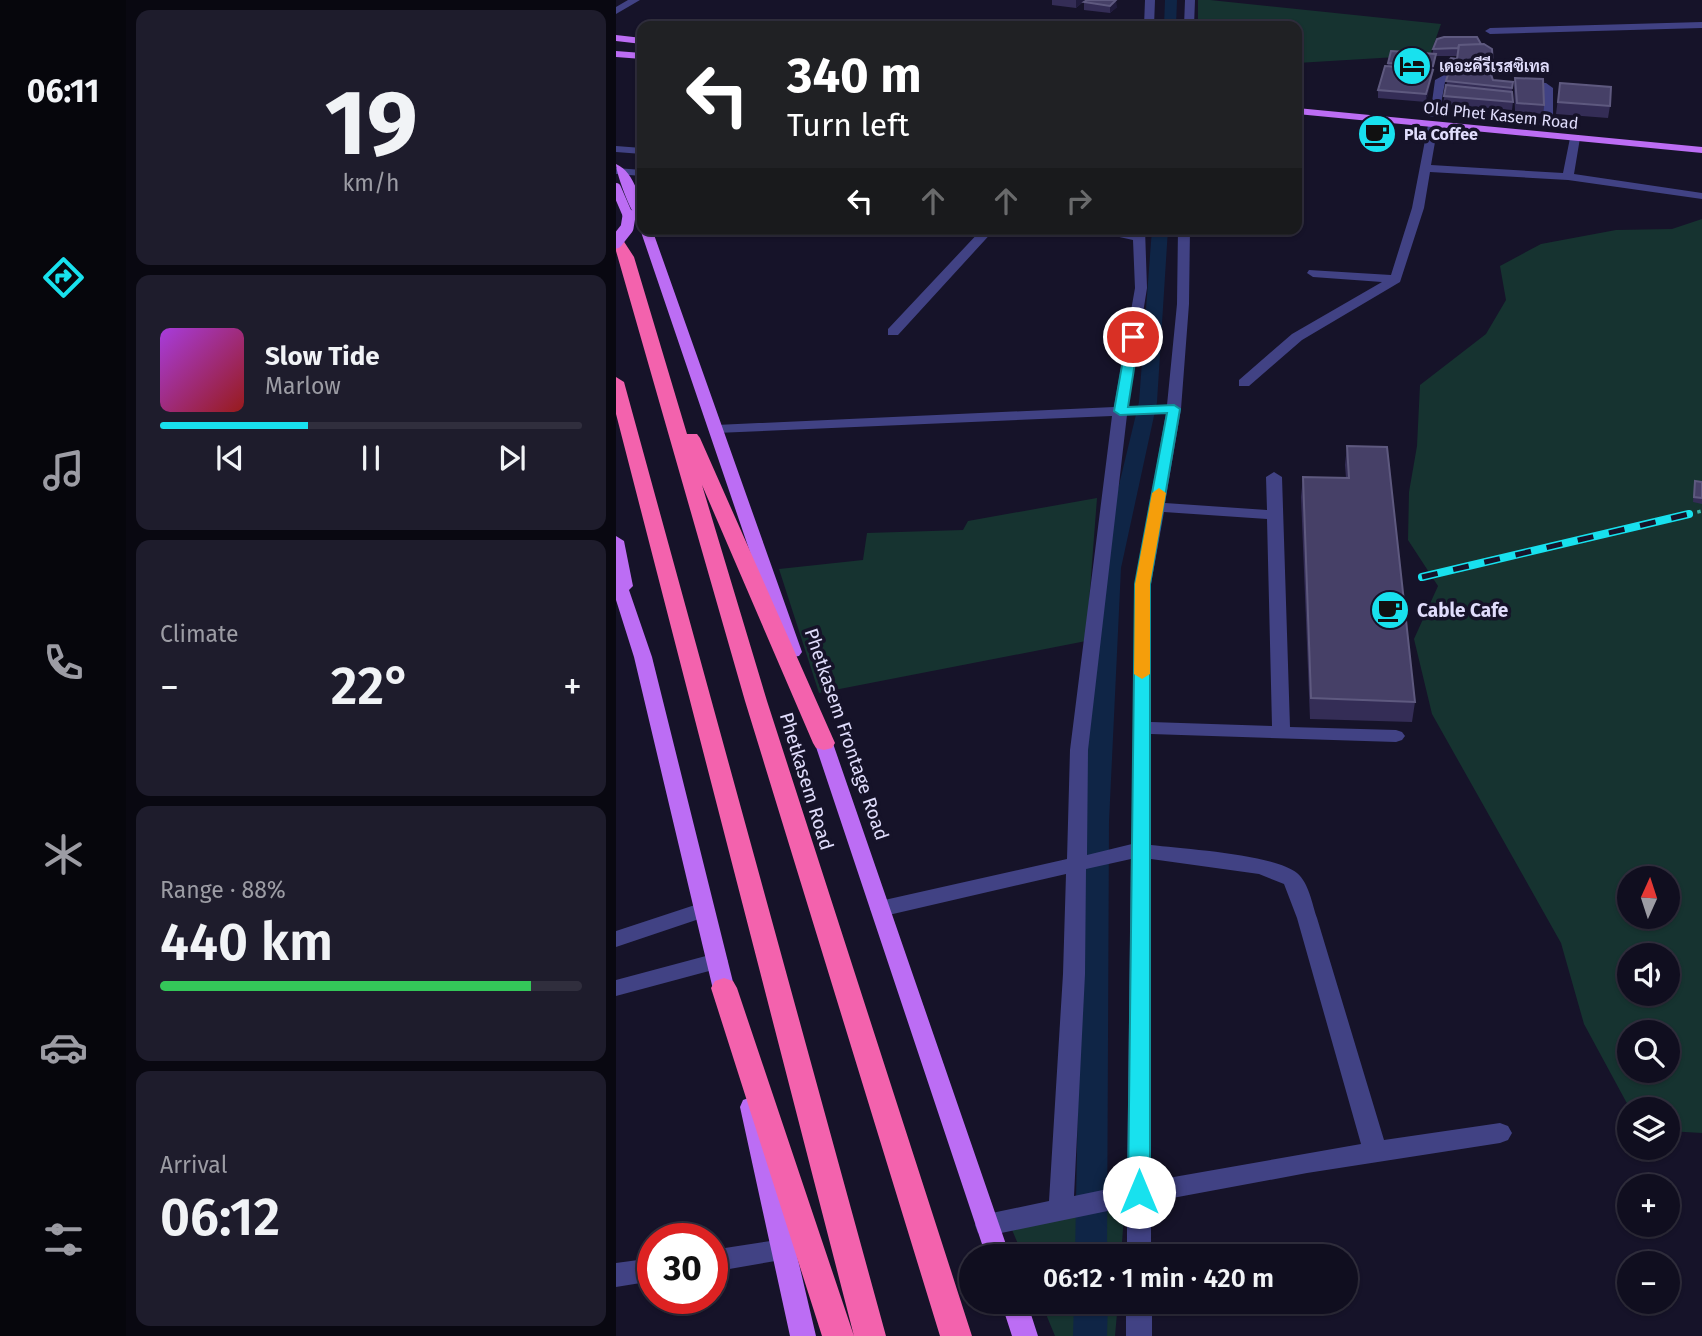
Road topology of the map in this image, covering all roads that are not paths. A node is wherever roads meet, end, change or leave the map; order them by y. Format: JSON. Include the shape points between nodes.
{"nodes":[{"id":1,"x":635,"y":0,"type":"edge"},
{"id":2,"x":1150,"y":0,"type":"edge"},
{"id":3,"x":1190,"y":0,"type":"edge"},
{"id":4,"x":616,"y":11,"type":"edge"},
{"id":5,"x":1149,"y":21,"type":"edge"},
{"id":6,"x":1189,"y":21,"type":"edge"},
{"id":7,"x":1702,"y":25,"type":"edge"},
{"id":8,"x":1490,"y":31,"type":"dead end"},
{"id":9,"x":616,"y":38,"type":"edge"},
{"id":10,"x":637,"y":40,"type":"edge"},
{"id":11,"x":616,"y":47,"type":"edge"},
{"id":12,"x":637,"y":49,"type":"edge"},
{"id":13,"x":616,"y":55,"type":"edge"},
{"id":14,"x":637,"y":56,"type":"edge"},
{"id":15,"x":1447,"y":62,"type":"edge"},
{"id":16,"x":1427,"y":76,"type":"edge"},
{"id":17,"x":1441,"y":78,"type":"junction"},
{"id":18,"x":1483,"y":81,"type":"edge"},
{"id":19,"x":1504,"y":82,"type":"edge"},
{"id":20,"x":1302,"y":103,"type":"edge"},
{"id":21,"x":1302,"y":111,"type":"edge"},
{"id":22,"x":1434,"y":120,"type":"junction"},
{"id":23,"x":1544,"y":125,"type":"junction"},
{"id":24,"x":1575,"y":138,"type":"junction"},
{"id":25,"x":1702,"y":139,"type":"edge"},
{"id":26,"x":616,"y":149,"type":"edge"},
{"id":27,"x":1702,"y":150,"type":"edge"},
{"id":28,"x":637,"y":151,"type":"edge"},
{"id":29,"x":1426,"y":168,"type":"junction"},
{"id":30,"x":617,"y":169,"type":"edge"},
{"id":31,"x":637,"y":172,"type":"edge"},
{"id":32,"x":1568,"y":177,"type":"junction"},
{"id":33,"x":616,"y":188,"type":"edge"},
{"id":34,"x":1702,"y":196,"type":"edge"},
{"id":35,"x":637,"y":200,"type":"edge"},
{"id":36,"x":648,"y":235,"type":"edge"},
{"id":37,"x":983,"y":235,"type":"edge"},
{"id":38,"x":1139,"y":235,"type":"edge"},
{"id":39,"x":1184,"y":235,"type":"edge"},
{"id":40,"x":616,"y":241,"type":"edge"},
{"id":41,"x":1313,"y":273,"type":"dead end"},
{"id":42,"x":1395,"y":279,"type":"junction"},
{"id":43,"x":893,"y":332,"type":"dead end"},
{"id":44,"x":656,"y":355,"type":"junction"},
{"id":45,"x":616,"y":382,"type":"edge"},
{"id":46,"x":1244,"y":383,"type":"dead end"},
{"id":47,"x":1168,"y":409,"type":"junction"},
{"id":48,"x":1126,"y":411,"type":"junction"},
{"id":49,"x":716,"y":429,"type":"junction"},
{"id":50,"x":1274,"y":477,"type":"dead end"},
{"id":51,"x":1156,"y":507,"type":"junction"},
{"id":52,"x":1275,"y":515,"type":"junction"},
{"id":53,"x":616,"y":541,"type":"edge"},
{"id":54,"x":616,"y":575,"type":"edge"},
{"id":55,"x":643,"y":657,"type":"junction"},
{"id":56,"x":1141,"y":729,"type":"junction"},
{"id":57,"x":1281,"y":733,"type":"junction"},
{"id":58,"x":1396,"y":736,"type":"dead end"},
{"id":59,"x":824,"y":743,"type":"junction"},
{"id":60,"x":1139,"y":850,"type":"junction"},
{"id":61,"x":1075,"y":865,"type":"junction"},
{"id":62,"x":880,"y":909,"type":"junction"},
{"id":63,"x":704,"y":910,"type":"junction"},
{"id":64,"x":616,"y":939,"type":"edge"},
{"id":65,"x":720,"y":974,"type":"junction"},
{"id":66,"x":616,"y":988,"type":"edge"},
{"id":67,"x":1500,"y":1133,"type":"dead end"},
{"id":68,"x":1375,"y":1151,"type":"junction"},
{"id":69,"x":1132,"y":1194,"type":"junction"},
{"id":70,"x":1069,"y":1207,"type":"junction"},
{"id":71,"x":987,"y":1225,"type":"junction"},
{"id":72,"x":994,"y":1244,"type":"edge"},
{"id":73,"x":1138,"y":1244,"type":"edge"},
{"id":74,"x":784,"y":1250,"type":"junction"},
{"id":75,"x":728,"y":1259,"type":"edge"},
{"id":76,"x":637,"y":1272,"type":"edge"},
{"id":77,"x":616,"y":1275,"type":"edge"},
{"id":78,"x":1018,"y":1314,"type":"edge"},
{"id":79,"x":1139,"y":1314,"type":"edge"},
{"id":80,"x":803,"y":1336,"type":"edge"},
{"id":81,"x":838,"y":1336,"type":"edge"},
{"id":82,"x":870,"y":1336,"type":"edge"},
{"id":83,"x":956,"y":1336,"type":"edge"},
{"id":84,"x":1025,"y":1336,"type":"edge"},
{"id":85,"x":1139,"y":1336,"type":"edge"}],
"edges":[{"from":1,"to":4,"type":"street"},
{"from":2,"to":5,"type":"street"},
{"from":3,"to":6,"type":"street"},
{"from":7,"to":8,"type":"street"},
{"from":9,"to":10,"type":"main road"},
{"from":11,"to":12,"type":"main road"},
{"from":13,"to":14,"type":"main road"},
{"from":15,"to":17,"type":"street"},
{"from":16,"to":17,"type":"street"},
{"from":17,"to":18,"type":"street"},
{"from":17,"to":22,"type":"street"},
{"from":19,"to":23,"type":"street","via":[[1546,86]]},
{"from":20,"to":22,"type":"main road","name":"Old Phet Kasem Road"},
{"from":21,"to":22,"type":"main road","name":"Old Phet Kasem Road"},
{"from":22,"to":23,"type":"main road","name":"Old Phet Kasem Road"},
{"from":22,"to":24,"type":"main road","name":"Old Phet Kasem Road"},
{"from":22,"to":29,"type":"street"},
{"from":23,"to":25,"type":"main road","name":"Old Phet Kasem Road"},
{"from":24,"to":27,"type":"main road","name":"Old Phet Kasem Road"},
{"from":24,"to":32,"type":"street"},
{"from":26,"to":28,"type":"street"},
{"from":29,"to":32,"type":"street"},
{"from":29,"to":42,"type":"street"},
{"from":30,"to":31,"type":"street"},
{"from":30,"to":35,"type":"main road"},
{"from":32,"to":34,"type":"street"},
{"from":33,"to":40,"type":"main road","bridge":true,"via":[[629,210],[626,233]]},
{"from":36,"to":49,"type":"main road","name":"Phetkasem Frontage Road"},
{"from":37,"to":43,"type":"street"},
{"from":38,"to":48,"type":"street","via":[[1141,288]]},
{"from":39,"to":47,"type":"street","via":[[1183,304]]},
{"from":40,"to":44,"type":"highway","name":"Phetkasem Road","via":[[627,257]]},
{"from":41,"to":42,"type":"street"},
{"from":42,"to":46,"type":"street","via":[[1297,337]]},
{"from":44,"to":59,"type":"highway"},
{"from":44,"to":83,"type":"highway","name":"Phetkasem Road","via":[[760,715]]},
{"from":45,"to":82,"type":"highway"},
{"from":47,"to":48,"type":"street"},
{"from":47,"to":51,"type":"street"},
{"from":48,"to":49,"type":"street"},
{"from":48,"to":61,"type":"street","via":[[1079,750]]},
{"from":49,"to":59,"type":"main road","name":"Phetkasem Frontage Road"},
{"from":50,"to":52,"type":"street"},
{"from":51,"to":52,"type":"street"},
{"from":51,"to":56,"type":"street","via":[[1143,584]]},
{"from":52,"to":57,"type":"street"},
{"from":53,"to":55,"type":"main road"},
{"from":54,"to":55,"type":"main road"},
{"from":55,"to":63,"type":"main road"},
{"from":56,"to":57,"type":"street"},
{"from":56,"to":60,"type":"street"},
{"from":57,"to":58,"type":"street"},
{"from":59,"to":62,"type":"main road","name":"Phetkasem Frontage Road"},
{"from":60,"to":61,"type":"street"},
{"from":60,"to":68,"type":"street","via":[[1269,869],[1291,879]]},
{"from":60,"to":69,"type":"street"},
{"from":61,"to":62,"type":"street"},
{"from":61,"to":70,"type":"street"},
{"from":62,"to":71,"type":"main road","name":"Phetkasem Frontage Road"},
{"from":63,"to":64,"type":"street"},
{"from":63,"to":65,"type":"main road"},
{"from":65,"to":66,"type":"street"},
{"from":65,"to":74,"type":"main road"},
{"from":65,"to":81,"type":"highway"},
{"from":67,"to":68,"type":"street"},
{"from":68,"to":69,"type":"street"},
{"from":69,"to":70,"type":"street"},
{"from":69,"to":73,"type":"street"},
{"from":70,"to":71,"type":"street"},
{"from":71,"to":72,"type":"main road","name":"Phetkasem Frontage Road"},
{"from":74,"to":75,"type":"street"},
{"from":74,"to":80,"type":"main road"},
{"from":76,"to":77,"type":"street"},
{"from":78,"to":84,"type":"main road"},
{"from":79,"to":85,"type":"street"}]}
